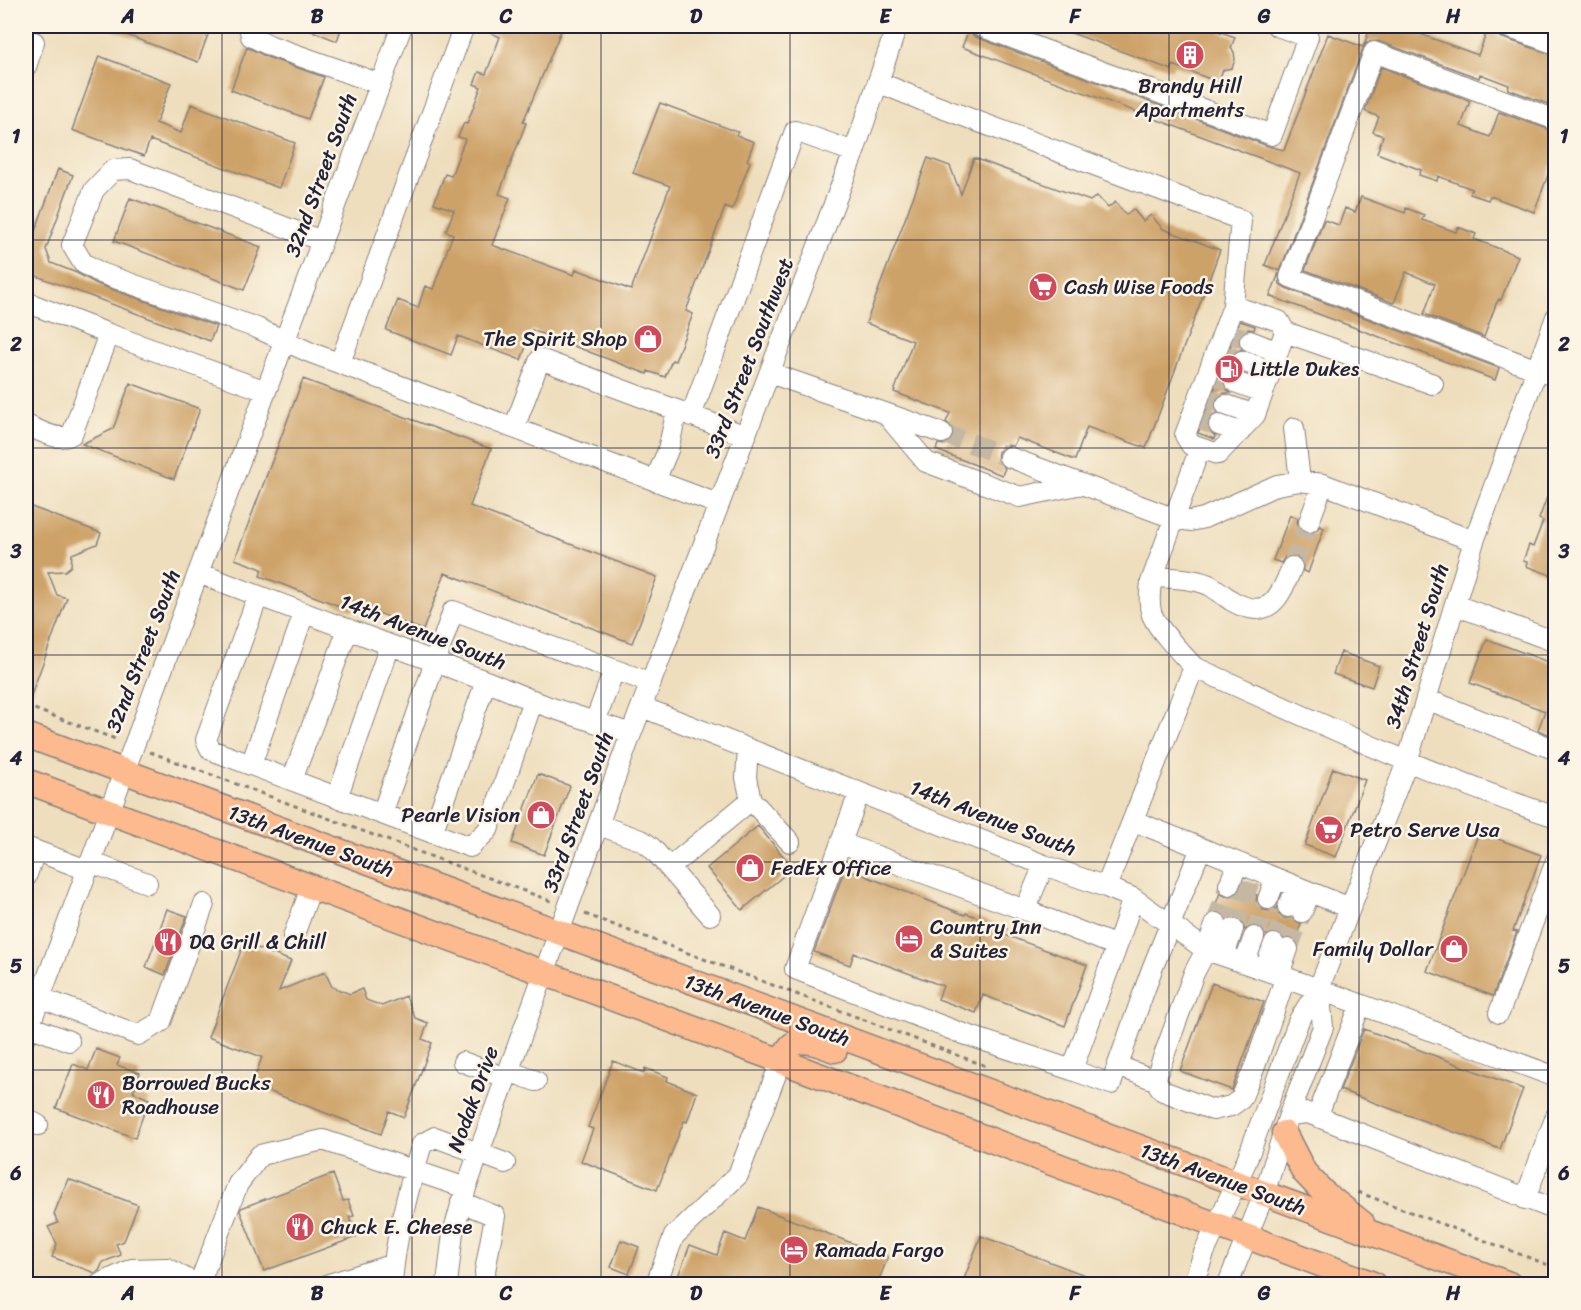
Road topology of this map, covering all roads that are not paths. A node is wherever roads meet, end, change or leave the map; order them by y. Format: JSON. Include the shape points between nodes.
{"nodes":[{"id":1,"x":249,"y":26,"type":"edge"},
{"id":2,"x":402,"y":26,"type":"edge"},
{"id":3,"x":464,"y":26,"type":"edge"},
{"id":4,"x":897,"y":26,"type":"edge"},
{"id":5,"x":980,"y":26,"type":"edge"},
{"id":6,"x":1277,"y":26,"type":"edge"},
{"id":7,"x":1504,"y":26,"type":"edge"},
{"id":8,"x":34,"y":42,"type":"dead end"},
{"id":9,"x":1556,"y":44,"type":"edge"},
{"id":10,"x":26,"y":67,"type":"edge"},
{"id":11,"x":878,"y":82,"type":"junction"},
{"id":12,"x":380,"y":84,"type":"junction"},
{"id":13,"x":1556,"y":120,"type":"edge"},
{"id":14,"x":854,"y":152,"type":"junction"},
{"id":15,"x":322,"y":241,"type":"junction"},
{"id":16,"x":26,"y":302,"type":"edge"},
{"id":17,"x":1233,"y":306,"type":"junction"},
{"id":18,"x":1556,"y":317,"type":"edge"},
{"id":19,"x":1285,"y":332,"type":"junction"},
{"id":20,"x":109,"y":333,"type":"junction"},
{"id":21,"x":1235,"y":335,"type":"junction"},
{"id":22,"x":285,"y":340,"type":"junction"},
{"id":23,"x":1278,"y":352,"type":"junction"},
{"id":24,"x":1227,"y":356,"type":"junction"},
{"id":25,"x":340,"y":363,"type":"junction"},
{"id":26,"x":1536,"y":370,"type":"junction"},
{"id":27,"x":1271,"y":371,"type":"junction"},
{"id":28,"x":770,"y":373,"type":"junction"},
{"id":29,"x":1220,"y":377,"type":"junction"},
{"id":30,"x":1556,"y":378,"type":"edge"},
{"id":31,"x":1433,"y":384,"type":"dead end"},
{"id":32,"x":266,"y":391,"type":"junction"},
{"id":33,"x":1263,"y":392,"type":"junction"},
{"id":34,"x":1211,"y":400,"type":"junction"},
{"id":35,"x":684,"y":413,"type":"junction"},
{"id":36,"x":886,"y":414,"type":"junction"},
{"id":37,"x":1255,"y":415,"type":"junction"},
{"id":38,"x":1204,"y":420,"type":"junction"},
{"id":39,"x":26,"y":425,"type":"edge"},
{"id":40,"x":514,"y":428,"type":"junction"},
{"id":41,"x":1294,"y":428,"type":"dead end"},
{"id":42,"x":1240,"y":432,"type":"junction"},
{"id":43,"x":942,"y":433,"type":"tunnel mouth"},
{"id":44,"x":746,"y":436,"type":"junction"},
{"id":45,"x":1200,"y":448,"type":"junction"},
{"id":46,"x":1009,"y":458,"type":"tunnel mouth"},
{"id":47,"x":655,"y":481,"type":"junction"},
{"id":48,"x":1300,"y":481,"type":"junction"},
{"id":49,"x":1082,"y":484,"type":"junction"},
{"id":50,"x":1323,"y":484,"type":"junction"},
{"id":51,"x":718,"y":504,"type":"junction"},
{"id":52,"x":1173,"y":518,"type":"junction"},
{"id":53,"x":1309,"y":522,"type":"tunnel mouth"},
{"id":54,"x":1474,"y":541,"type":"junction"},
{"id":55,"x":1292,"y":567,"type":"tunnel mouth"},
{"id":56,"x":198,"y":573,"type":"junction"},
{"id":57,"x":1153,"y":577,"type":"junction"},
{"id":58,"x":258,"y":596,"type":"junction"},
{"id":59,"x":1455,"y":605,"type":"junction"},
{"id":60,"x":304,"y":613,"type":"junction"},
{"id":61,"x":348,"y":629,"type":"junction"},
{"id":62,"x":1556,"y":642,"type":"edge"},
{"id":63,"x":390,"y":645,"type":"junction"},
{"id":64,"x":434,"y":662,"type":"junction"},
{"id":65,"x":1194,"y":667,"type":"junction"},
{"id":66,"x":614,"y":670,"type":"junction"},
{"id":67,"x":486,"y":681,"type":"junction"},
{"id":68,"x":651,"y":683,"type":"junction"},
{"id":69,"x":1426,"y":699,"type":"junction"},
{"id":70,"x":533,"y":700,"type":"junction"},
{"id":71,"x":642,"y":707,"type":"junction"},
{"id":72,"x":595,"y":722,"type":"junction"},
{"id":73,"x":632,"y":734,"type":"junction"},
{"id":74,"x":26,"y":735,"type":"edge"},
{"id":75,"x":748,"y":749,"type":"junction"},
{"id":76,"x":1556,"y":750,"type":"edge"},
{"id":77,"x":1407,"y":762,"type":"junction"},
{"id":78,"x":251,"y":765,"type":"junction"},
{"id":79,"x":123,"y":771,"type":"junction"},
{"id":80,"x":292,"y":780,"type":"junction"},
{"id":81,"x":26,"y":781,"type":"edge"},
{"id":82,"x":859,"y":793,"type":"junction"},
{"id":83,"x":337,"y":798,"type":"junction"},
{"id":84,"x":751,"y":800,"type":"junction"},
{"id":85,"x":108,"y":812,"type":"junction"},
{"id":86,"x":382,"y":814,"type":"junction"},
{"id":87,"x":1556,"y":817,"type":"edge"},
{"id":88,"x":1134,"y":820,"type":"junction"},
{"id":89,"x":599,"y":825,"type":"junction"},
{"id":90,"x":432,"y":833,"type":"junction"},
{"id":91,"x":790,"y":842,"type":"dead end"},
{"id":92,"x":841,"y":843,"type":"junction"},
{"id":93,"x":1201,"y":848,"type":"junction"},
{"id":94,"x":30,"y":849,"type":"edge"},
{"id":95,"x":1556,"y":861,"type":"edge"},
{"id":96,"x":1238,"y":863,"type":"junction"},
{"id":97,"x":1044,"y":864,"type":"junction"},
{"id":98,"x":88,"y":866,"type":"junction"},
{"id":99,"x":670,"y":867,"type":"junction"},
{"id":100,"x":26,"y":877,"type":"edge"},
{"id":101,"x":1276,"y":878,"type":"junction"},
{"id":102,"x":147,"y":883,"type":"dead end"},
{"id":103,"x":1229,"y":885,"type":"tunnel mouth"},
{"id":104,"x":1106,"y":887,"type":"junction"},
{"id":105,"x":311,"y":888,"type":"junction"},
{"id":106,"x":1304,"y":890,"type":"junction"},
{"id":107,"x":1133,"y":898,"type":"junction"},
{"id":108,"x":1268,"y":899,"type":"tunnel mouth"},
{"id":109,"x":204,"y":904,"type":"dead end"},
{"id":110,"x":1350,"y":908,"type":"junction"},
{"id":111,"x":1025,"y":910,"type":"junction"},
{"id":112,"x":1295,"y":910,"type":"tunnel mouth"},
{"id":113,"x":710,"y":915,"type":"dead end"},
{"id":114,"x":1170,"y":926,"type":"junction"},
{"id":115,"x":1225,"y":926,"type":"tunnel mouth"},
{"id":116,"x":558,"y":932,"type":"junction"},
{"id":117,"x":293,"y":937,"type":"dead end"},
{"id":118,"x":1254,"y":937,"type":"tunnel mouth"},
{"id":119,"x":1117,"y":946,"type":"junction"},
{"id":120,"x":1281,"y":947,"type":"tunnel mouth"},
{"id":121,"x":1215,"y":953,"type":"junction"},
{"id":122,"x":1245,"y":962,"type":"junction"},
{"id":123,"x":543,"y":973,"type":"junction"},
{"id":124,"x":1276,"y":973,"type":"junction"},
{"id":125,"x":1319,"y":988,"type":"junction"},
{"id":126,"x":39,"y":997,"type":"junction"},
{"id":127,"x":1360,"y":1005,"type":"junction"},
{"id":128,"x":1499,"y":1013,"type":"dead end"},
{"id":129,"x":27,"y":1031,"type":"edge"},
{"id":130,"x":69,"y":1041,"type":"dead end"},
{"id":131,"x":781,"y":1061,"type":"junction"},
{"id":132,"x":463,"y":1062,"type":"dead end"},
{"id":133,"x":1118,"y":1066,"type":"junction"},
{"id":134,"x":1072,"y":1070,"type":"junction"},
{"id":135,"x":507,"y":1074,"type":"junction"},
{"id":136,"x":1556,"y":1077,"type":"edge"},
{"id":137,"x":954,"y":1079,"type":"junction"},
{"id":138,"x":1155,"y":1080,"type":"junction"},
{"id":139,"x":536,"y":1081,"type":"dead end"},
{"id":140,"x":1556,"y":1116,"type":"edge"},
{"id":141,"x":1317,"y":1117,"type":"junction"},
{"id":142,"x":1287,"y":1124,"type":"junction"},
{"id":143,"x":479,"y":1153,"type":"junction"},
{"id":144,"x":506,"y":1163,"type":"dead end"},
{"id":145,"x":413,"y":1171,"type":"junction"},
{"id":146,"x":1236,"y":1184,"type":"junction"},
{"id":147,"x":1264,"y":1194,"type":"junction"},
{"id":148,"x":463,"y":1195,"type":"junction"},
{"id":149,"x":1525,"y":1199,"type":"junction"},
{"id":150,"x":1556,"y":1210,"type":"edge"},
{"id":151,"x":1217,"y":1226,"type":"junction"},
{"id":152,"x":1247,"y":1237,"type":"junction"},
{"id":153,"x":1384,"y":1238,"type":"junction"},
{"id":154,"x":394,"y":1264,"type":"junction"},
{"id":155,"x":100,"y":1284,"type":"edge"},
{"id":156,"x":197,"y":1284,"type":"edge"},
{"id":157,"x":329,"y":1284,"type":"edge"},
{"id":158,"x":392,"y":1284,"type":"edge"},
{"id":159,"x":447,"y":1284,"type":"edge"},
{"id":160,"x":486,"y":1284,"type":"edge"},
{"id":161,"x":656,"y":1284,"type":"edge"},
{"id":162,"x":1192,"y":1284,"type":"edge"},
{"id":163,"x":1228,"y":1284,"type":"edge"},
{"id":164,"x":1373,"y":1284,"type":"edge"},
{"id":165,"x":1509,"y":1284,"type":"edge"}],
"edges":[{"from":1,"to":12,"type":"street","via":[[251,36],[272,46]]},
{"from":2,"to":12,"type":"street","name":"32nd Street South"},
{"from":3,"to":25,"type":"street"},
{"from":4,"to":11,"type":"street","name":"33rd Street Southwest"},
{"from":5,"to":6,"type":"street","via":[[1272,135],[1308,37]]},
{"from":7,"to":9,"type":"street"},
{"from":8,"to":10,"type":"street"},
{"from":11,"to":14,"type":"street","name":"33rd Street Southwest"},
{"from":11,"to":17,"type":"street","via":[[1241,220]]},
{"from":12,"to":15,"type":"street","name":"32nd Street South"},
{"from":13,"to":26,"type":"street","via":[[1374,52],[1290,277]]},
{"from":14,"to":28,"type":"street","name":"33rd Street Southwest"},
{"from":14,"to":35,"type":"street","via":[[795,131]]},
{"from":15,"to":22,"type":"street","name":"32nd Street South"},
{"from":15,"to":22,"type":"street","via":[[130,169],[113,170],[94,189],[72,245],[84,263],[101,273]]},
{"from":16,"to":20,"type":"street"},
{"from":17,"to":19,"type":"street","via":[[1278,321]]},
{"from":17,"to":21,"type":"street"},
{"from":18,"to":26,"type":"street","name":"34th Street South"},
{"from":19,"to":23,"type":"street"},
{"from":19,"to":31,"type":"street"},
{"from":20,"to":32,"type":"street"},
{"from":20,"to":39,"type":"street","via":[[72,434],[60,438]]},
{"from":21,"to":23,"type":"street"},
{"from":21,"to":24,"type":"street"},
{"from":22,"to":25,"type":"street"},
{"from":22,"to":32,"type":"street","name":"32nd Street South"},
{"from":23,"to":27,"type":"street"},
{"from":24,"to":27,"type":"street"},
{"from":24,"to":29,"type":"street"},
{"from":25,"to":40,"type":"street"},
{"from":26,"to":30,"type":"street"},
{"from":26,"to":54,"type":"street","name":"34th Street South"},
{"from":27,"to":33,"type":"street"},
{"from":28,"to":36,"type":"street"},
{"from":28,"to":44,"type":"street","name":"33rd Street Southwest"},
{"from":29,"to":33,"type":"street"},
{"from":29,"to":34,"type":"street"},
{"from":32,"to":56,"type":"street","name":"32nd Street South"},
{"from":33,"to":37,"type":"street"},
{"from":34,"to":37,"type":"street"},
{"from":34,"to":38,"type":"street"},
{"from":35,"to":40,"type":"street","via":[[540,359]]},
{"from":35,"to":44,"type":"street"},
{"from":35,"to":47,"type":"street"},
{"from":36,"to":43,"type":"street"},
{"from":36,"to":49,"type":"street","via":[[926,462],[1020,497]]},
{"from":37,"to":42,"type":"street"},
{"from":38,"to":42,"type":"street"},
{"from":38,"to":45,"type":"street","via":[[1185,435],[1191,445]]},
{"from":40,"to":47,"type":"street"},
{"from":41,"to":48,"type":"street"},
{"from":42,"to":45,"type":"street","via":[[1218,454]]},
{"from":44,"to":51,"type":"street","name":"33rd Street Southwest"},
{"from":45,"to":52,"type":"street"},
{"from":46,"to":49,"type":"street"},
{"from":47,"to":51,"type":"street"},
{"from":48,"to":50,"type":"street"},
{"from":48,"to":52,"type":"street","via":[[1277,485],[1204,518]]},
{"from":49,"to":52,"type":"street"},
{"from":50,"to":53,"type":"street"},
{"from":50,"to":54,"type":"street"},
{"from":51,"to":68,"type":"street","name":"33rd Street Southwest"},
{"from":52,"to":57,"type":"street"},
{"from":54,"to":59,"type":"street","name":"34th Street South"},
{"from":55,"to":57,"type":"street","via":[[1275,602],[1257,610],[1236,603],[1209,585]]},
{"from":56,"to":58,"type":"street","name":"14th Avenue South"},
{"from":56,"to":79,"type":"street","name":"32nd Street South"},
{"from":57,"to":65,"type":"street","via":[[1149,598],[1152,615]]},
{"from":58,"to":60,"type":"street","name":"14th Avenue South"},
{"from":58,"to":78,"type":"street","via":[[206,740],[211,750]]},
{"from":59,"to":62,"type":"street"},
{"from":59,"to":69,"type":"street","name":"34th Street South"},
{"from":60,"to":61,"type":"street","name":"14th Avenue South"},
{"from":60,"to":78,"type":"street"},
{"from":61,"to":63,"type":"street","name":"14th Avenue South"},
{"from":61,"to":80,"type":"street"},
{"from":63,"to":64,"type":"street","name":"14th Avenue South"},
{"from":63,"to":83,"type":"street"},
{"from":64,"to":66,"type":"street","via":[[453,611]]},
{"from":64,"to":67,"type":"street","name":"14th Avenue South"},
{"from":64,"to":86,"type":"street"},
{"from":65,"to":77,"type":"street"},
{"from":65,"to":88,"type":"street"},
{"from":66,"to":68,"type":"street"},
{"from":66,"to":72,"type":"street"},
{"from":67,"to":70,"type":"street","name":"14th Avenue South"},
{"from":67,"to":90,"type":"street"},
{"from":68,"to":71,"type":"street","name":"33rd Street Southwest"},
{"from":69,"to":76,"type":"street"},
{"from":69,"to":77,"type":"street","name":"34th Street South"},
{"from":70,"to":72,"type":"street","name":"14th Avenue South"},
{"from":70,"to":90,"type":"street","via":[[488,830],[470,847]]},
{"from":71,"to":73,"type":"street","name":"33rd Street South"},
{"from":71,"to":75,"type":"street","name":"14th Avenue South"},
{"from":72,"to":73,"type":"street","name":"14th Avenue South"},
{"from":73,"to":89,"type":"street","name":"33rd Street South"},
{"from":74,"to":79,"type":"main road","name":"13th Avenue South"},
{"from":75,"to":82,"type":"street","name":"14th Avenue South"},
{"from":75,"to":84,"type":"street","via":[[746,778]]},
{"from":77,"to":87,"type":"street"},
{"from":77,"to":110,"type":"street","name":"34th Street South"},
{"from":78,"to":80,"type":"street"},
{"from":79,"to":85,"type":"street","name":"32nd Street South"},
{"from":79,"to":116,"type":"main road","name":"13th Avenue South"},
{"from":80,"to":83,"type":"street"},
{"from":81,"to":85,"type":"main road","name":"13th Avenue South"},
{"from":82,"to":92,"type":"street"},
{"from":82,"to":97,"type":"street","name":"14th Avenue South"},
{"from":83,"to":86,"type":"street"},
{"from":84,"to":91,"type":"street"},
{"from":84,"to":99,"type":"street"},
{"from":85,"to":98,"type":"street","name":"32nd Street South"},
{"from":85,"to":105,"type":"main road","name":"13th Avenue South"},
{"from":86,"to":90,"type":"street"},
{"from":88,"to":93,"type":"street"},
{"from":88,"to":104,"type":"street"},
{"from":89,"to":99,"type":"street","via":[[643,841]]},
{"from":89,"to":116,"type":"street","name":"33rd Street South"},
{"from":92,"to":111,"type":"street"},
{"from":92,"to":134,"type":"street","via":[[795,969],[958,1032]]},
{"from":93,"to":96,"type":"street"},
{"from":93,"to":114,"type":"street"},
{"from":94,"to":98,"type":"street"},
{"from":94,"to":100,"type":"street"},
{"from":95,"to":128,"type":"street"},
{"from":96,"to":101,"type":"street"},
{"from":96,"to":103,"type":"street"},
{"from":97,"to":104,"type":"street","name":"14th Avenue South"},
{"from":97,"to":111,"type":"street"},
{"from":98,"to":102,"type":"street"},
{"from":98,"to":126,"type":"street","name":"32nd Street South"},
{"from":99,"to":113,"type":"street"},
{"from":101,"to":106,"type":"street"},
{"from":101,"to":108,"type":"street"},
{"from":104,"to":107,"type":"street","name":"14th Avenue South"},
{"from":105,"to":117,"type":"street"},
{"from":105,"to":123,"type":"main road","name":"13th Avenue South"},
{"from":106,"to":110,"type":"street"},
{"from":106,"to":112,"type":"street"},
{"from":107,"to":114,"type":"street","name":"14th Avenue South"},
{"from":107,"to":119,"type":"street"},
{"from":109,"to":126,"type":"street","via":[[161,1022],[138,1035]]},
{"from":110,"to":125,"type":"street","name":"34th Street South"},
{"from":111,"to":119,"type":"street"},
{"from":114,"to":121,"type":"street","name":"14th Avenue South"},
{"from":114,"to":133,"type":"street"},
{"from":115,"to":121,"type":"street"},
{"from":116,"to":123,"type":"street","name":"Nodak Drive"},
{"from":116,"to":137,"type":"main road","name":"13th Avenue South"},
{"from":118,"to":122,"type":"street"},
{"from":119,"to":134,"type":"street"},
{"from":120,"to":124,"type":"street"},
{"from":121,"to":122,"type":"street","name":"14th Avenue South"},
{"from":121,"to":138,"type":"street","via":[[1194,973]]},
{"from":122,"to":124,"type":"street","name":"14th Avenue South"},
{"from":123,"to":131,"type":"main road","name":"13th Avenue South"},
{"from":123,"to":135,"type":"street","name":"Nodak Drive"},
{"from":124,"to":125,"type":"street","name":"14th Avenue South"},
{"from":124,"to":138,"type":"street","via":[[1255,1066],[1241,1099],[1213,1110],[1162,1091]]},
{"from":125,"to":127,"type":"street","name":"14th Avenue South"},
{"from":125,"to":142,"type":"street","name":"34th Street South","via":[[1323,1027]]},
{"from":125,"to":146,"type":"street","name":"34th Street South","via":[[1299,1020]]},
{"from":126,"to":129,"type":"street","name":"32nd Street South"},
{"from":127,"to":136,"type":"street","name":"14th Avenue South"},
{"from":127,"to":141,"type":"street"},
{"from":129,"to":130,"type":"street"},
{"from":131,"to":137,"type":"main road","via":[[791,1045],[814,1043],[865,1062]]},
{"from":131,"to":151,"type":"main road","name":"13th Avenue South"},
{"from":131,"to":161,"type":"street","via":[[738,1175],[674,1236]]},
{"from":132,"to":135,"type":"street"},
{"from":133,"to":134,"type":"street","via":[[1111,1084]]},
{"from":133,"to":138,"type":"street"},
{"from":135,"to":139,"type":"street"},
{"from":135,"to":143,"type":"street","name":"Nodak Drive"},
{"from":137,"to":146,"type":"main road","name":"13th Avenue South"},
{"from":140,"to":149,"type":"street"},
{"from":141,"to":142,"type":"street","via":[[1308,1113]]},
{"from":141,"to":149,"type":"street"},
{"from":142,"to":147,"type":"street","name":"34th Street South"},
{"from":142,"to":153,"type":"main road","via":[[1304,1172],[1323,1192]]},
{"from":143,"to":144,"type":"street"},
{"from":143,"to":145,"type":"street","via":[[435,1137],[422,1144]]},
{"from":143,"to":148,"type":"street","name":"Nodak Drive"},
{"from":145,"to":148,"type":"street"},
{"from":145,"to":154,"type":"street"},
{"from":145,"to":156,"type":"street","via":[[324,1140],[260,1155],[238,1184]]},
{"from":146,"to":147,"type":"main road","name":"13th Avenue South"},
{"from":146,"to":151,"type":"street","name":"34th Street South"},
{"from":147,"to":152,"type":"street","name":"34th Street South"},
{"from":147,"to":153,"type":"main road","name":"13th Avenue South"},
{"from":148,"to":159,"type":"street","name":"Nodak Drive","via":[[453,1233]]},
{"from":148,"to":160,"type":"street","via":[[495,1216]]},
{"from":149,"to":150,"type":"street"},
{"from":151,"to":152,"type":"main road","name":"13th Avenue South"},
{"from":151,"to":162,"type":"street","name":"34th Street South"},
{"from":152,"to":163,"type":"street","name":"34th Street South"},
{"from":152,"to":164,"type":"main road","name":"13th Avenue South"},
{"from":153,"to":165,"type":"main road","name":"13th Avenue South"},
{"from":154,"to":157,"type":"street"},
{"from":154,"to":158,"type":"street"},
{"from":155,"to":156,"type":"street","via":[[132,1269],[167,1268]]}]}
